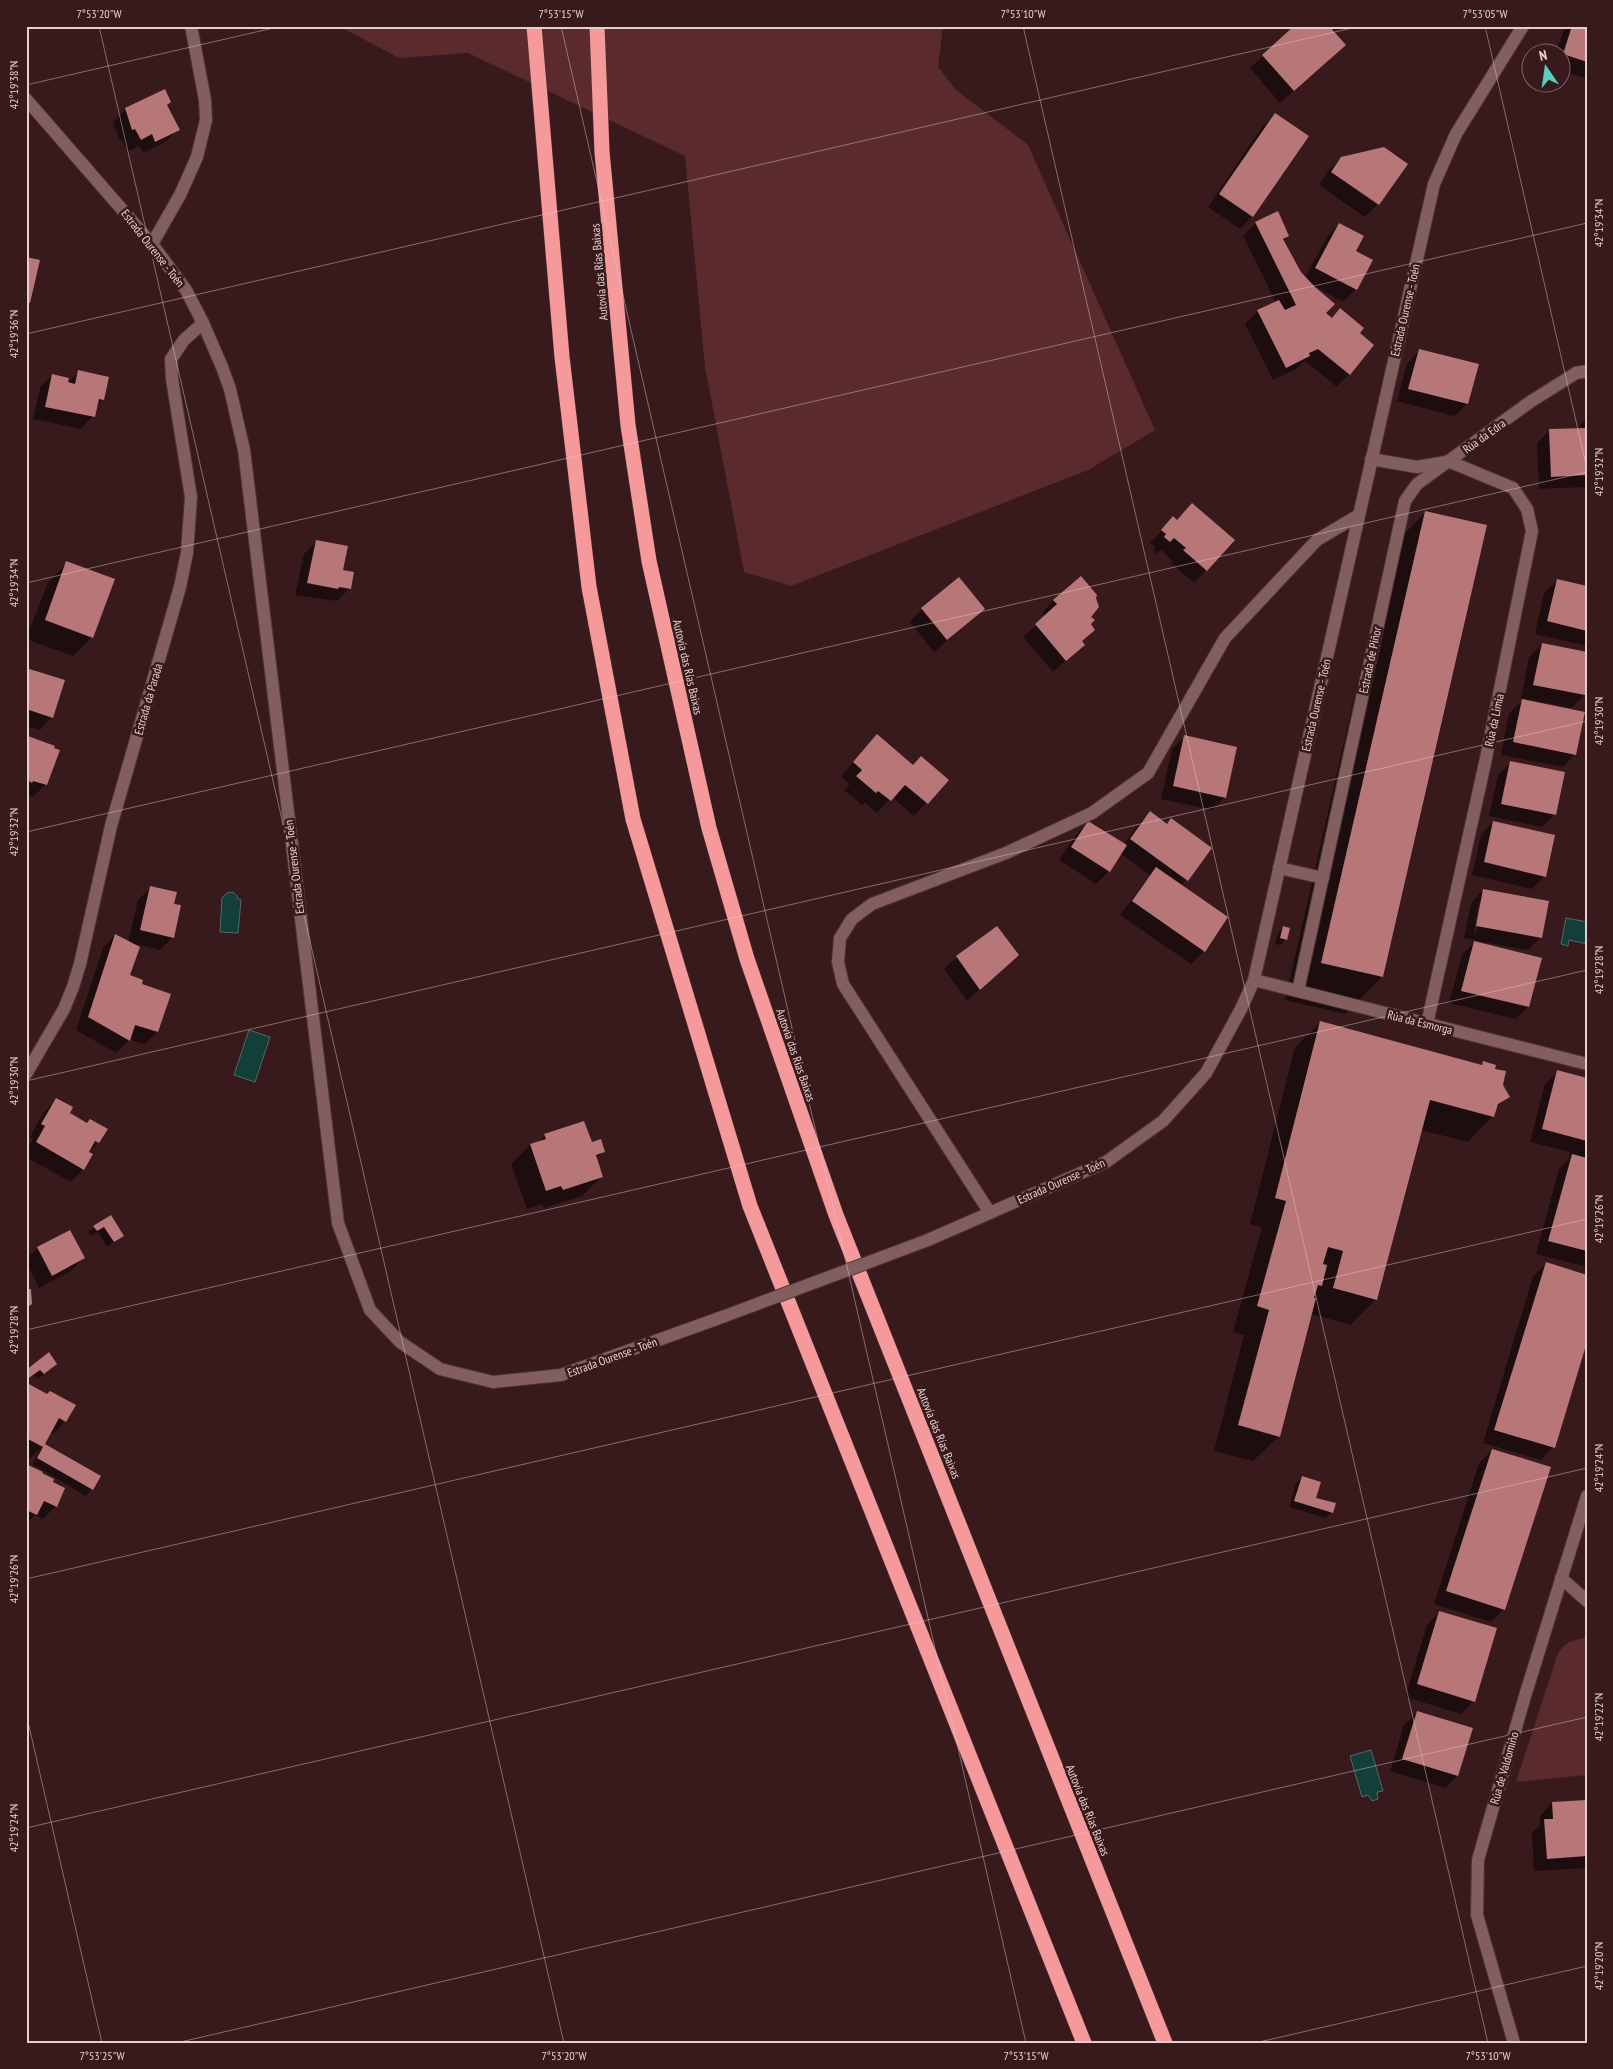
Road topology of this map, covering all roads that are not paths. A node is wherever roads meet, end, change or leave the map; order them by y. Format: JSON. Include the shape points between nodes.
{"nodes":[{"id":1,"x":191,"y":26,"type":"edge"},
{"id":2,"x":534,"y":26,"type":"edge"},
{"id":3,"x":597,"y":26,"type":"edge"},
{"id":4,"x":1523,"y":26,"type":"edge"},
{"id":5,"x":26,"y":99,"type":"edge"},
{"id":6,"x":152,"y":244,"type":"junction"},
{"id":7,"x":203,"y":322,"type":"junction"},
{"id":8,"x":1587,"y":371,"type":"edge"},
{"id":9,"x":1372,"y":459,"type":"junction"},
{"id":10,"x":1448,"y":461,"type":"junction"},
{"id":11,"x":1359,"y":515,"type":"junction"},
{"id":12,"x":1279,"y":868,"type":"junction"},
{"id":13,"x":1323,"y":878,"type":"junction"},
{"id":14,"x":1254,"y":980,"type":"junction"},
{"id":15,"x":1298,"y":991,"type":"junction"},
{"id":16,"x":1427,"y":1024,"type":"junction"},
{"id":17,"x":1587,"y":1064,"type":"edge"},
{"id":18,"x":26,"y":1074,"type":"edge"},
{"id":19,"x":990,"y":1212,"type":"junction"},
{"id":20,"x":1587,"y":1496,"type":"edge"},
{"id":21,"x":1561,"y":1578,"type":"junction"},
{"id":22,"x":1587,"y":1601,"type":"edge"},
{"id":23,"x":1084,"y":2043,"type":"edge"},
{"id":24,"x":1165,"y":2043,"type":"edge"},
{"id":25,"x":1514,"y":2043,"type":"edge"}],
"edges":[{"from":1,"to":6,"type":"street","via":[[206,120],[197,157]]},
{"from":2,"to":23,"type":"highway","via":[[562,357],[588,577],[633,819],[750,1206]]},
{"from":3,"to":24,"type":"highway","name":"Autovía das Rías Baixas","via":[[602,152],[628,425],[649,561],[711,838],[747,959],[836,1215]]},
{"from":4,"to":9,"type":"street","name":"Estrada Ourense - Toén","via":[[1456,134],[1434,184]]},
{"from":5,"to":6,"type":"street","name":"Estrada Ourense - Toén"},
{"from":6,"to":7,"type":"street","name":"Estrada Ourense - Toén","via":[[186,290]]},
{"from":7,"to":18,"type":"street","name":"Estrada da Parada","via":[[184,340],[171,360],[191,498],[187,554],[180,587],[111,826],[73,987],[64,1009]]},
{"from":7,"to":19,"type":"street","name":"Estrada Ourense - Toén","bridge":true,"via":[[230,389],[244,450],[338,1223],[370,1310],[400,1342],[440,1369],[493,1382],[561,1375],[928,1240]]},
{"from":8,"to":10,"type":"street","name":"Rúa da Edra","via":[[1576,373],[1530,402]]},
{"from":9,"to":10,"type":"street","name":"Rúa da Edra","via":[[1417,467]]},
{"from":9,"to":11,"type":"street","name":"Estrada Ourense - Toén"},
{"from":10,"to":13,"type":"street","name":"Estrada de Piñor","via":[[1418,484],[1405,501]]},
{"from":10,"to":16,"type":"street","name":"Rúa da Limia","via":[[1513,488],[1527,508],[1532,531]]},
{"from":11,"to":12,"type":"street","name":"Estrada Ourense - Toén"},
{"from":11,"to":19,"type":"street","via":[[1317,540],[1226,638],[1148,773],[1092,813],[1015,849],[872,904],[852,919],[840,938],[838,962],[842,984]]},
{"from":12,"to":13,"type":"street"},
{"from":12,"to":14,"type":"street","name":"Estrada Ourense - Toén"},
{"from":13,"to":15,"type":"street","name":"Estrada de Piñor"},
{"from":14,"to":15,"type":"street","name":"Rúa da Esmorga"},
{"from":14,"to":19,"type":"street","name":"Estrada Ourense - Toén","via":[[1206,1073],[1163,1121],[1106,1162]]},
{"from":15,"to":16,"type":"street","name":"Rúa da Esmorga"},
{"from":16,"to":17,"type":"street","name":"Rúa da Esmorga"},
{"from":20,"to":21,"type":"street","name":"Rúa de Valdomiño"},
{"from":21,"to":22,"type":"street"},
{"from":21,"to":25,"type":"street","name":"Rúa de Valdomiño","via":[[1478,1860],[1478,1915]]}]}
